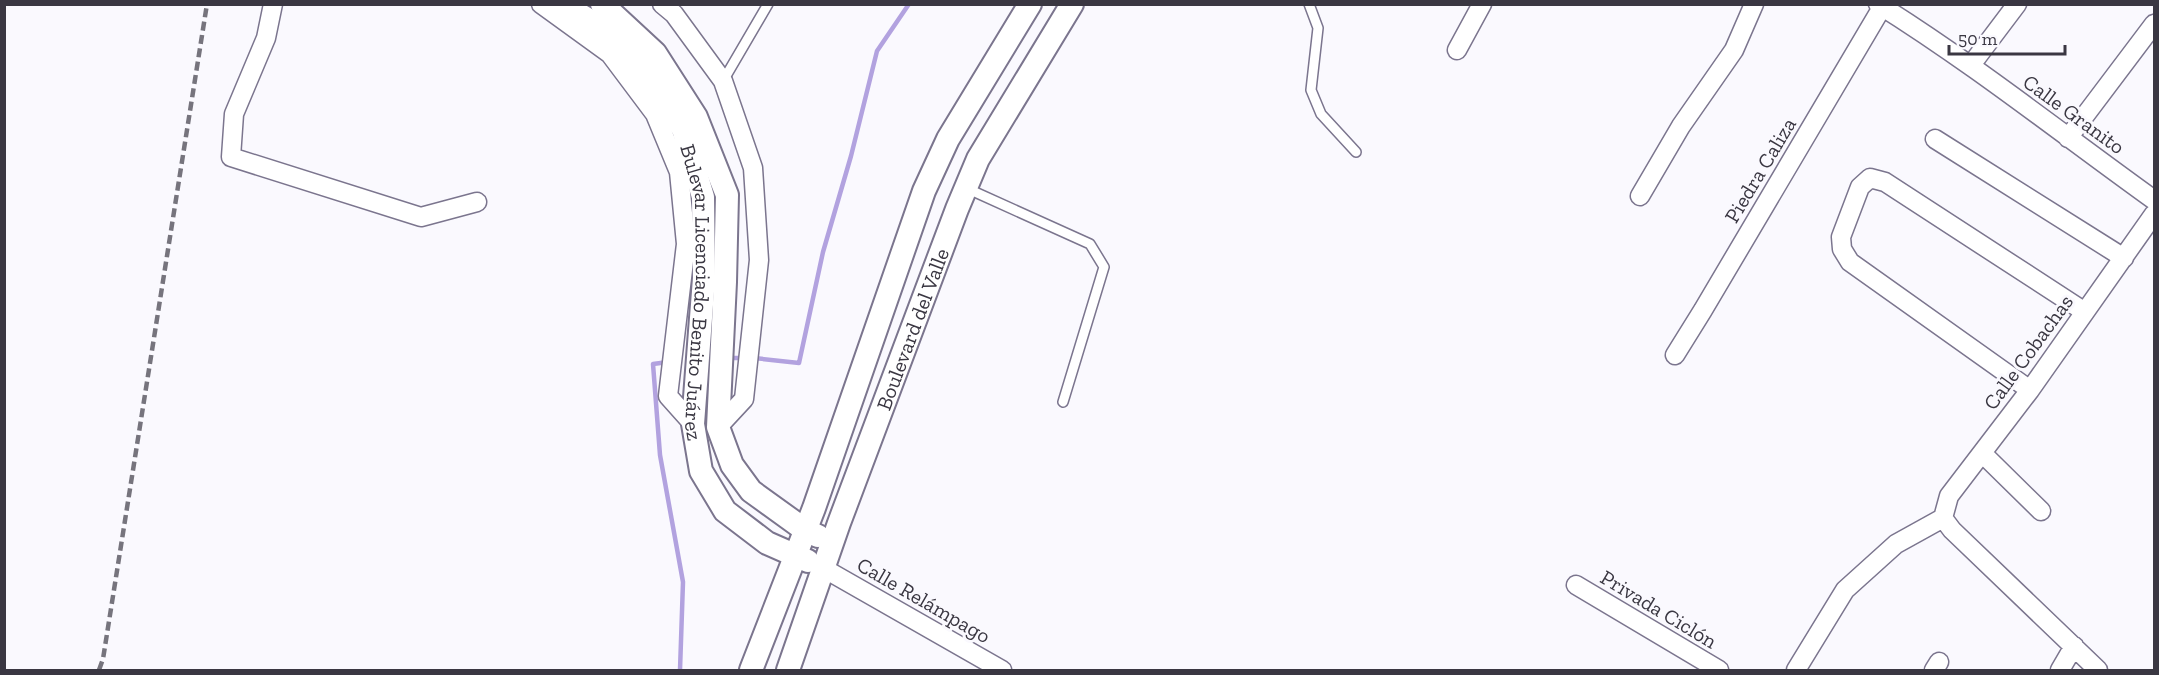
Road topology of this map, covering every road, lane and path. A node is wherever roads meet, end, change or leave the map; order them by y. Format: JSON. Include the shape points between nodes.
{"nodes":[{"id":1,"x":273,"y":4,"type":"edge"},
{"id":2,"x":541,"y":4,"type":"edge"},
{"id":3,"x":562,"y":4,"type":"edge"},
{"id":4,"x":602,"y":4,"type":"edge"},
{"id":5,"x":662,"y":4,"type":"edge"},
{"id":6,"x":768,"y":4,"type":"edge"},
{"id":7,"x":1030,"y":4,"type":"edge"},
{"id":8,"x":1072,"y":4,"type":"edge"},
{"id":9,"x":1309,"y":4,"type":"edge"},
{"id":10,"x":1482,"y":4,"type":"edge"},
{"id":11,"x":1754,"y":4,"type":"edge"},
{"id":12,"x":2017,"y":4,"type":"edge"},
{"id":13,"x":1882,"y":6,"type":"edge"},
{"id":14,"x":2154,"y":24,"type":"edge"},
{"id":15,"x":1457,"y":50,"type":"dead end"},
{"id":16,"x":1971,"y":65,"type":"junction"},
{"id":17,"x":723,"y":81,"type":"junction"},
{"id":18,"x":2068,"y":138,"type":"junction"},
{"id":19,"x":1935,"y":139,"type":"dead end"},
{"id":20,"x":1356,"y":152,"type":"dead end"},
{"id":21,"x":966,"y":188,"type":"junction"},
{"id":22,"x":1640,"y":196,"type":"dead end"},
{"id":23,"x":2154,"y":200,"type":"edge"},
{"id":24,"x":477,"y":202,"type":"dead end"},
{"id":25,"x":2154,"y":214,"type":"edge"},
{"id":26,"x":2124,"y":258,"type":"junction"},
{"id":27,"x":2085,"y":312,"type":"junction"},
{"id":28,"x":1674,"y":355,"type":"dead end"},
{"id":29,"x":2030,"y":390,"type":"junction"},
{"id":30,"x":1063,"y":402,"type":"dead end"},
{"id":31,"x":693,"y":424,"type":"junction"},
{"id":32,"x":718,"y":427,"type":"junction"},
{"id":33,"x":1982,"y":453,"type":"junction"},
{"id":34,"x":2041,"y":511,"type":"dead end"},
{"id":35,"x":1943,"y":518,"type":"junction"},
{"id":36,"x":805,"y":530,"type":"junction"},
{"id":37,"x":832,"y":543,"type":"junction"},
{"id":38,"x":796,"y":555,"type":"junction"},
{"id":39,"x":824,"y":568,"type":"junction"},
{"id":40,"x":1576,"y":585,"type":"dead end"},
{"id":41,"x":2074,"y":646,"type":"junction"},
{"id":42,"x":751,"y":670,"type":"edge"},
{"id":43,"x":788,"y":670,"type":"edge"},
{"id":44,"x":1002,"y":670,"type":"edge"},
{"id":45,"x":1719,"y":670,"type":"edge"},
{"id":46,"x":1796,"y":670,"type":"edge"},
{"id":47,"x":2060,"y":670,"type":"edge"},
{"id":48,"x":2098,"y":670,"type":"edge"}],
"edges":[{"from":1,"to":24,"type":"street","via":[[266,38],[234,114],[231,157],[421,217]]},
{"from":2,"to":31,"type":"street","via":[[610,54],[655,114],[679,172],[686,244],[668,396]]},
{"from":3,"to":31,"type":"street","name":"Bulevar Licenciado Benito Juárez","via":[[599,26],[639,66],[683,129],[703,197],[704,278]]},
{"from":4,"to":32,"type":"street","name":"Bulevar Licenciado Benito Juárez","via":[[655,53],[696,117],[727,195]]},
{"from":5,"to":17,"type":"street","via":[[674,14]]},
{"from":6,"to":17,"type":"lane"},
{"from":7,"to":36,"type":"street","name":"Boulevard del Valle","via":[[948,139],[924,191]]},
{"from":8,"to":21,"type":"street","name":"Boulevard del Valle","via":[[978,159]]},
{"from":9,"to":20,"type":"lane","via":[[1318,28],[1311,90],[1321,114]]},
{"from":10,"to":15,"type":"street"},
{"from":11,"to":22,"type":"street","via":[[1734,50],[1681,126]]},
{"from":12,"to":16,"type":"street"},
{"from":13,"to":16,"type":"street","name":"Calle Granito"},
{"from":13,"to":28,"type":"street","name":"Piedra Caliza"},
{"from":14,"to":18,"type":"street"},
{"from":16,"to":18,"type":"street","name":"Calle Granito"},
{"from":17,"to":32,"type":"street","via":[[753,168],[759,260],[744,399]]},
{"from":18,"to":23,"type":"street","name":"Calle Granito"},
{"from":19,"to":26,"type":"street"},
{"from":21,"to":30,"type":"lane","via":[[1090,244],[1104,267]]},
{"from":21,"to":37,"type":"street","name":"Boulevard del Valle"},
{"from":25,"to":26,"type":"street","name":"Calle Cobachas"},
{"from":26,"to":27,"type":"street","name":"Calle Cobachas"},
{"from":27,"to":29,"type":"street","name":"Calle Cobachas"},
{"from":27,"to":29,"type":"street","via":[[1885,182],[1870,178],[1860,187],[1841,237],[1842,249],[1850,262]]},
{"from":29,"to":33,"type":"street","name":"Calle Cobachas"},
{"from":31,"to":38,"type":"street","name":"Bulevar Licenciado Benito Juárez","via":[[701,471],[725,511],[768,543]]},
{"from":32,"to":36,"type":"street","name":"Bulevar Licenciado Benito Juárez","via":[[732,465],[751,490]]},
{"from":33,"to":34,"type":"street"},
{"from":33,"to":35,"type":"street","name":"Calle Cobachas","via":[[1949,496]]},
{"from":35,"to":41,"type":"street"},
{"from":35,"to":46,"type":"street","via":[[1896,544],[1845,590]]},
{"from":36,"to":37,"type":"street","name":"Bulevar Licenciado Benito Juárez"},
{"from":36,"to":38,"type":"street","name":"Boulevard del Valle"},
{"from":37,"to":39,"type":"street","name":"Boulevard del Valle"},
{"from":38,"to":39,"type":"street","name":"Bulevar Licenciado Benito Juárez"},
{"from":38,"to":42,"type":"street","name":"Boulevard del Valle"},
{"from":39,"to":43,"type":"street","name":"Boulevard del Valle"},
{"from":39,"to":44,"type":"street","name":"Calle Relámpago"},
{"from":40,"to":45,"type":"street","name":"Privada Ciclón"},
{"from":41,"to":47,"type":"street"},
{"from":41,"to":48,"type":"street"}]}
